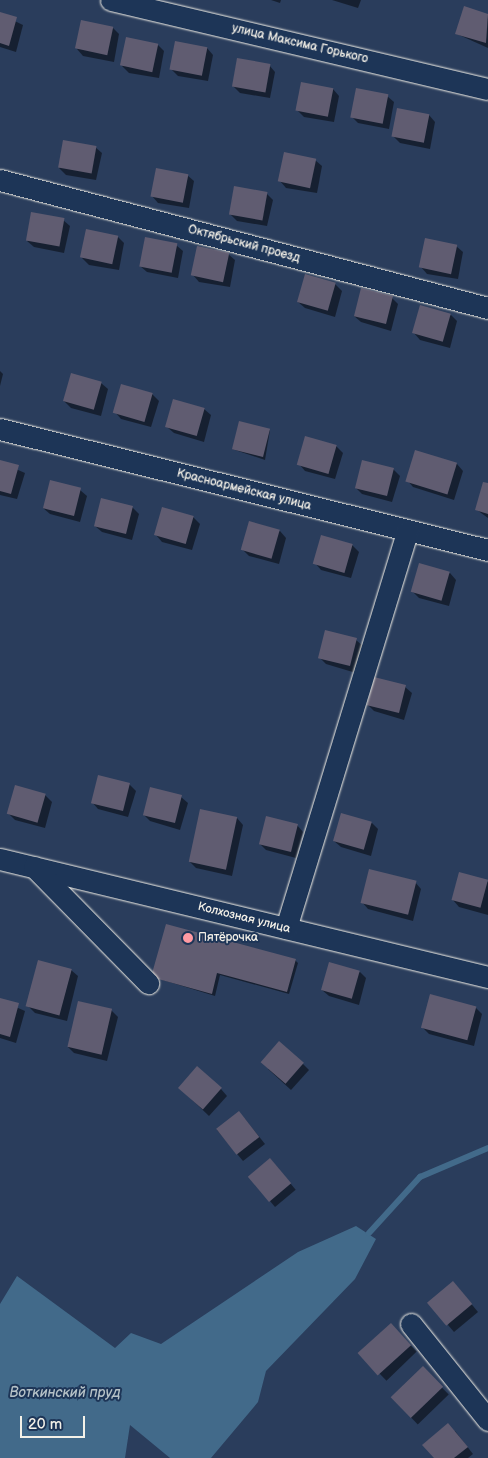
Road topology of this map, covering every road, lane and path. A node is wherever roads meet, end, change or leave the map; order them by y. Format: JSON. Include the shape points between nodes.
{"nodes":[{"id":1,"x":112,"y":0,"type":"edge"},
{"id":2,"x":488,"y":88,"type":"edge"},
{"id":3,"x":0,"y":180,"type":"edge"},
{"id":4,"x":488,"y":308,"type":"edge"},
{"id":5,"x":0,"y":429,"type":"edge"},
{"id":6,"x":407,"y":532,"type":"junction"},
{"id":7,"x":488,"y":550,"type":"edge"},
{"id":8,"x":0,"y":859,"type":"edge"},
{"id":9,"x":34,"y":867,"type":"junction"},
{"id":10,"x":286,"y":928,"type":"junction"},
{"id":11,"x":488,"y":978,"type":"edge"},
{"id":12,"x":148,"y":983,"type":"dead end"},
{"id":13,"x":411,"y":1324,"type":"dead end"},
{"id":14,"x":488,"y":1420,"type":"edge"}],
"edges":[{"from":1,"to":2,"type":"street","name":"улица Максима Горького"},
{"from":3,"to":4,"type":"street","name":"Октябрьский проезд"},
{"from":5,"to":6,"type":"street","name":"Красноармейская улица"},
{"from":6,"to":7,"type":"street","name":"Красноармейская улица"},
{"from":6,"to":10,"type":"street"},
{"from":8,"to":9,"type":"street","name":"Колхозная улица"},
{"from":9,"to":10,"type":"street","name":"Колхозная улица"},
{"from":9,"to":12,"type":"street"},
{"from":10,"to":11,"type":"street","name":"Колхозная улица"},
{"from":13,"to":14,"type":"street"}]}
